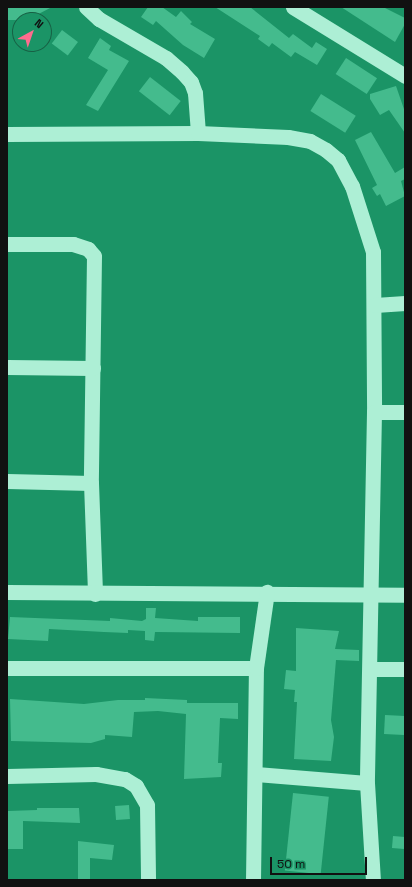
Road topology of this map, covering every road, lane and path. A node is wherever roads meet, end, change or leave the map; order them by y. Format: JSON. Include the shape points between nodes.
{"nodes":[{"id":1,"x":86,"y":7,"type":"edge"},
{"id":2,"x":293,"y":7,"type":"edge"},
{"id":3,"x":405,"y":76,"type":"edge"},
{"id":4,"x":198,"y":133,"type":"junction"},
{"id":5,"x":7,"y":134,"type":"edge"},
{"id":6,"x":7,"y":244,"type":"edge"},
{"id":7,"x":405,"y":303,"type":"edge"},
{"id":8,"x":375,"y":305,"type":"junction"},
{"id":9,"x":7,"y":367,"type":"edge"},
{"id":10,"x":93,"y":368,"type":"junction"},
{"id":11,"x":374,"y":412,"type":"junction"},
{"id":12,"x":405,"y":412,"type":"edge"},
{"id":13,"x":7,"y":480,"type":"edge"},
{"id":14,"x":91,"y":482,"type":"junction"},
{"id":15,"x":7,"y":592,"type":"edge"},
{"id":16,"x":267,"y":592,"type":"junction"},
{"id":17,"x":95,"y":594,"type":"junction"},
{"id":18,"x":369,"y":594,"type":"junction"},
{"id":19,"x":405,"y":595,"type":"edge"},
{"id":20,"x":7,"y":668,"type":"edge"},
{"id":21,"x":256,"y":668,"type":"junction"},
{"id":22,"x":370,"y":669,"type":"junction"},
{"id":23,"x":405,"y":669,"type":"edge"},
{"id":24,"x":256,"y":774,"type":"junction"},
{"id":25,"x":7,"y":776,"type":"edge"},
{"id":26,"x":367,"y":783,"type":"junction"},
{"id":27,"x":148,"y":880,"type":"edge"},
{"id":28,"x":253,"y":880,"type":"edge"},
{"id":29,"x":373,"y":880,"type":"edge"}],
"edges":[{"from":1,"to":4,"type":"street","via":[[99,19],[166,58],[191,82],[195,93]]},
{"from":2,"to":3,"type":"street"},
{"from":4,"to":5,"type":"street"},
{"from":4,"to":8,"type":"street","via":[[288,137],[310,141],[338,160],[352,186],[369,234],[373,252]]},
{"from":6,"to":10,"type":"street","via":[[73,244],[88,248],[94,256]]},
{"from":7,"to":8,"type":"street"},
{"from":8,"to":11,"type":"street"},
{"from":9,"to":10,"type":"street"},
{"from":10,"to":14,"type":"street"},
{"from":11,"to":12,"type":"street"},
{"from":11,"to":18,"type":"street"},
{"from":13,"to":14,"type":"street"},
{"from":14,"to":17,"type":"street"},
{"from":15,"to":17,"type":"street"},
{"from":16,"to":17,"type":"street"},
{"from":16,"to":18,"type":"street"},
{"from":16,"to":21,"type":"street"},
{"from":18,"to":19,"type":"street"},
{"from":18,"to":22,"type":"street"},
{"from":20,"to":21,"type":"street"},
{"from":21,"to":24,"type":"street"},
{"from":22,"to":23,"type":"street"},
{"from":22,"to":26,"type":"street"},
{"from":24,"to":26,"type":"street"},
{"from":24,"to":28,"type":"street"},
{"from":25,"to":27,"type":"street","via":[[96,774],[125,779],[136,786],[147,805]]},
{"from":26,"to":29,"type":"street"}]}
